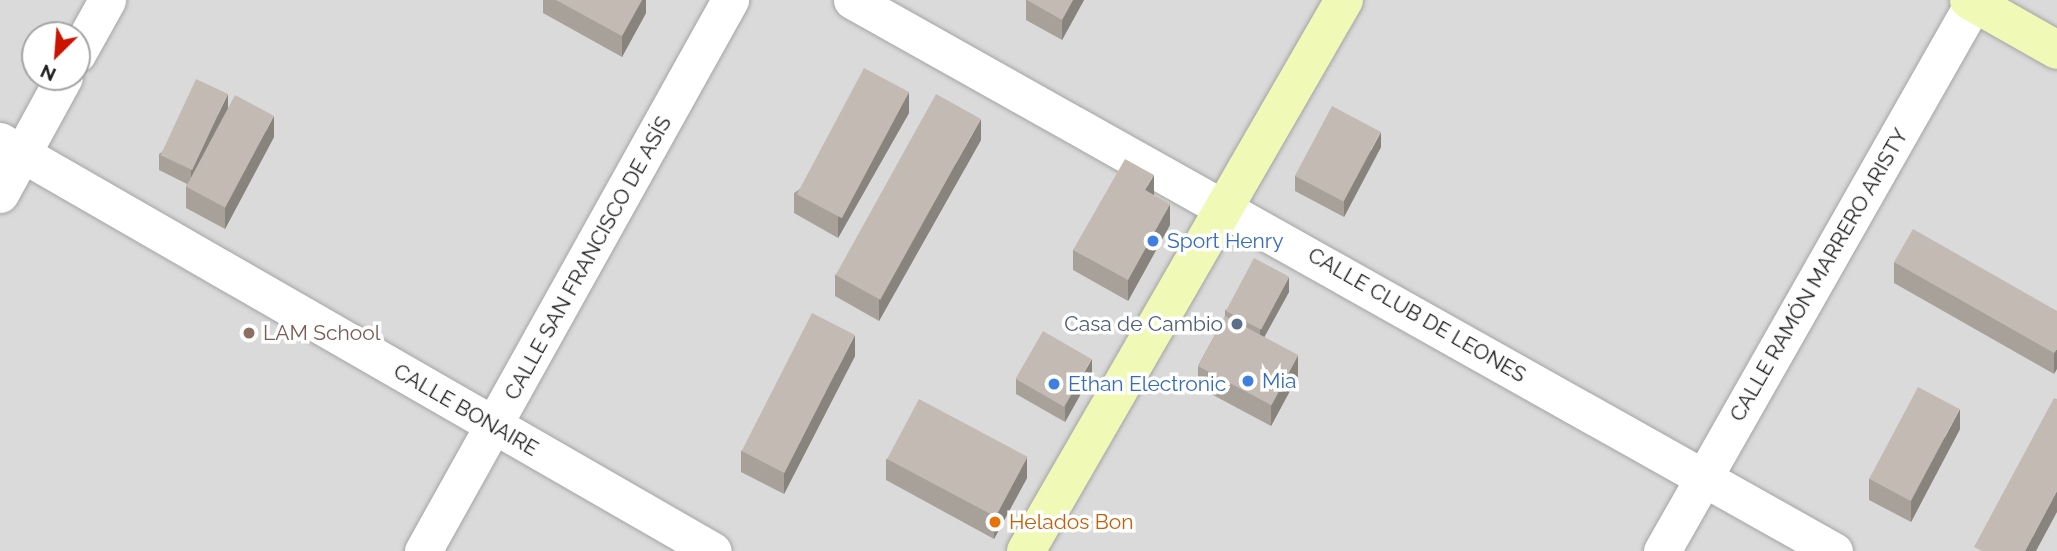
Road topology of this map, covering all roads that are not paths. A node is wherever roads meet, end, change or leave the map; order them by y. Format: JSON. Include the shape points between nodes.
{"nodes":[{"id":1,"x":107,"y":0,"type":"edge"},
{"id":2,"x":730,"y":0,"type":"edge"},
{"id":3,"x":852,"y":0,"type":"edge"},
{"id":4,"x":1345,"y":0,"type":"edge"},
{"id":5,"x":1973,"y":1,"type":"edge"},
{"id":6,"x":91,"y":29,"type":"edge"},
{"id":7,"x":2057,"y":50,"type":"edge"},
{"id":8,"x":54,"y":91,"type":"edge"},
{"id":9,"x":11,"y":148,"type":"edge"},
{"id":10,"x":0,"y":194,"type":"edge"},
{"id":11,"x":1223,"y":205,"type":"junction"},
{"id":12,"x":494,"y":426,"type":"junction"},
{"id":13,"x":1703,"y":478,"type":"junction"},
{"id":14,"x":423,"y":551,"type":"edge"},
{"id":15,"x":713,"y":551,"type":"edge"},
{"id":16,"x":1027,"y":551,"type":"edge"},
{"id":17,"x":1662,"y":551,"type":"edge"},
{"id":18,"x":1834,"y":551,"type":"edge"}],
"edges":[{"from":1,"to":6,"type":"street"},
{"from":2,"to":12,"type":"street","name":"CALLE SAN FRANCISCO DE ASÍS"},
{"from":3,"to":11,"type":"street","name":"CALLE CLUB DE LEONES"},
{"from":4,"to":11,"type":"main road"},
{"from":5,"to":7,"type":"main road"},
{"from":5,"to":13,"type":"street","name":"CALLE RAMÓN MARRERO ARISTY"},
{"from":8,"to":9,"type":"street"},
{"from":9,"to":10,"type":"street"},
{"from":9,"to":12,"type":"street","name":"CALLE BONAIRE"},
{"from":11,"to":13,"type":"street","name":"CALLE CLUB DE LEONES"},
{"from":11,"to":16,"type":"main road"},
{"from":12,"to":14,"type":"street","name":"CALLE SAN FRANCISCO DE ASÍS"},
{"from":12,"to":15,"type":"street","name":"CALLE BONAIRE"},
{"from":13,"to":17,"type":"street","name":"CALLE RAMÓN MARRERO ARISTY"},
{"from":13,"to":18,"type":"street","name":"CALLE CLUB DE LEONES"}]}
